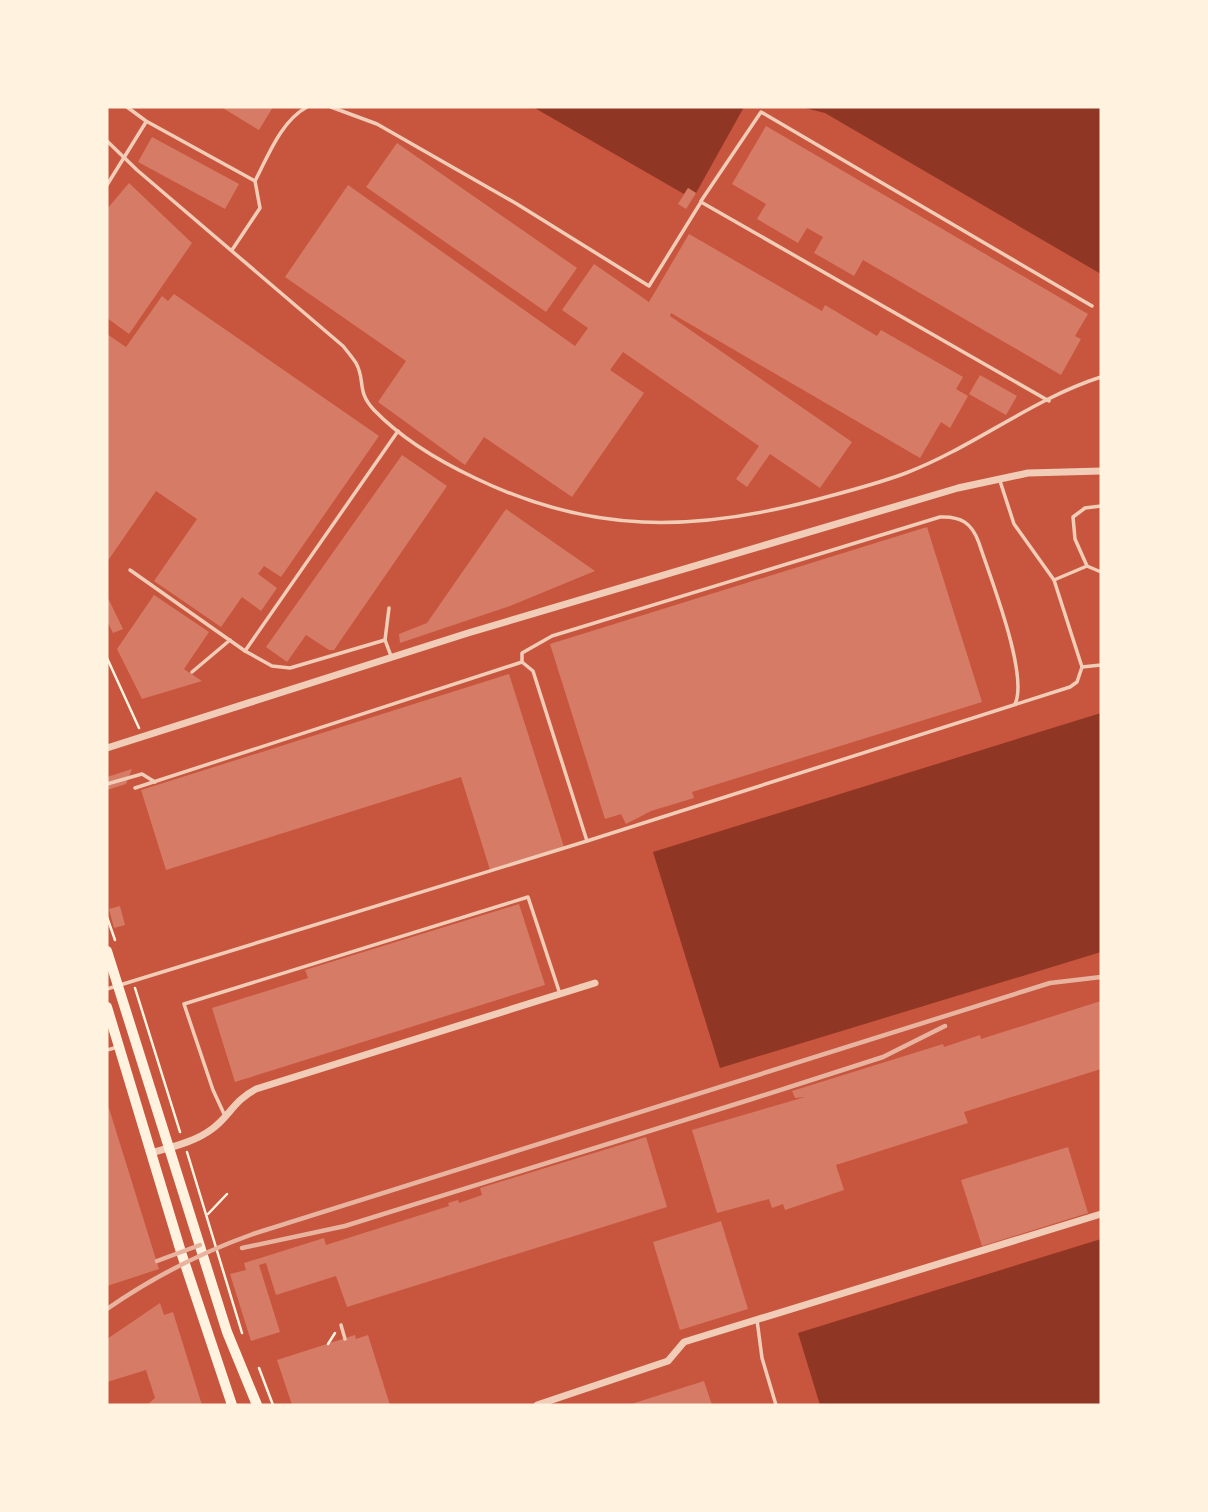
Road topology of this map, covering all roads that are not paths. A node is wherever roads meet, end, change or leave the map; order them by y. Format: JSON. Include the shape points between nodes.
{"nodes":[{"id":1,"x":127,"y":107,"type":"edge"},
{"id":2,"x":307,"y":107,"type":"edge"},
{"id":3,"x":331,"y":107,"type":"edge"},
{"id":4,"x":146,"y":121,"type":"junction"},
{"id":5,"x":107,"y":141,"type":"edge"},
{"id":6,"x":124,"y":159,"type":"junction"},
{"id":7,"x":255,"y":181,"type":"junction"},
{"id":8,"x":107,"y":185,"type":"edge"},
{"id":9,"x":701,"y":202,"type":"junction"},
{"id":10,"x":232,"y":250,"type":"junction"},
{"id":11,"x":1092,"y":306,"type":"dead end"},
{"id":12,"x":1101,"y":377,"type":"edge"},
{"id":13,"x":1049,"y":401,"type":"junction"},
{"id":14,"x":398,"y":431,"type":"junction"},
{"id":15,"x":1101,"y":471,"type":"edge"},
{"id":16,"x":999,"y":479,"type":"junction"},
{"id":17,"x":1101,"y":506,"type":"edge"},
{"id":18,"x":1087,"y":566,"type":"junction"},
{"id":19,"x":130,"y":570,"type":"dead end"},
{"id":20,"x":1101,"y":572,"type":"edge"},
{"id":21,"x":1054,"y":580,"type":"junction"},
{"id":22,"x":388,"y":608,"type":"dead end"},
{"id":23,"x":230,"y":640,"type":"junction"},
{"id":24,"x":386,"y":640,"type":"junction"},
{"id":25,"x":245,"y":651,"type":"junction"},
{"id":26,"x":391,"y":658,"type":"junction"},
{"id":27,"x":522,"y":662,"type":"junction"},
{"id":28,"x":1101,"y":665,"type":"edge"},
{"id":29,"x":1082,"y":667,"type":"junction"},
{"id":30,"x":192,"y":672,"type":"dead end"},
{"id":31,"x":1014,"y":705,"type":"junction"},
{"id":32,"x":107,"y":748,"type":"edge"},
{"id":33,"x":155,"y":782,"type":"junction"},
{"id":34,"x":107,"y":784,"type":"edge"},
{"id":35,"x":135,"y":788,"type":"dead end"},
{"id":36,"x":587,"y":841,"type":"junction"},
{"id":37,"x":107,"y":951,"type":"edge"},
{"id":38,"x":595,"y":983,"type":"dead end"},
{"id":39,"x":118,"y":985,"type":"junction"},
{"id":40,"x":107,"y":989,"type":"edge"},
{"id":41,"x":560,"y":994,"type":"junction"},
{"id":42,"x":107,"y":1007,"type":"edge"},
{"id":43,"x":136,"y":1042,"type":"junction"},
{"id":44,"x":119,"y":1047,"type":"junction"},
{"id":45,"x":107,"y":1050,"type":"edge"},
{"id":46,"x":225,"y":1116,"type":"junction"},
{"id":47,"x":169,"y":1148,"type":"junction"},
{"id":48,"x":151,"y":1153,"type":"junction"},
{"id":49,"x":1101,"y":1214,"type":"edge"},
{"id":50,"x":757,"y":1318,"type":"junction"},
{"id":51,"x":341,"y":1325,"type":"dead end"},
{"id":52,"x":345,"y":1339,"type":"dead end"},
{"id":53,"x":232,"y":1405,"type":"edge"},
{"id":54,"x":257,"y":1405,"type":"edge"},
{"id":55,"x":537,"y":1405,"type":"edge"},
{"id":56,"x":776,"y":1405,"type":"edge"}],
"edges":[{"from":1,"to":4,"type":"lane"},
{"from":2,"to":7,"type":"lane","via":[[296,113],[277,140]]},
{"from":3,"to":9,"type":"lane","via":[[377,124],[649,286]]},
{"from":4,"to":6,"type":"lane"},
{"from":4,"to":7,"type":"lane"},
{"from":5,"to":6,"type":"lane"},
{"from":6,"to":8,"type":"lane"},
{"from":6,"to":10,"type":"lane"},
{"from":7,"to":10,"type":"lane","via":[[260,208]]},
{"from":9,"to":11,"type":"lane","via":[[761,112]]},
{"from":9,"to":13,"type":"lane"},
{"from":10,"to":14,"type":"lane","via":[[343,346],[357,364],[362,395]]},
{"from":12,"to":13,"type":"lane"},
{"from":13,"to":14,"type":"lane","via":[[905,474],[737,519],[683,524],[608,520],[518,496],[452,468]]},
{"from":14,"to":25,"type":"lane"},
{"from":15,"to":16,"type":"street","via":[[1055,470]]},
{"from":16,"to":21,"type":"lane","via":[[1014,524]]},
{"from":16,"to":26,"type":"street"},
{"from":17,"to":18,"type":"lane","via":[[1085,508],[1073,517],[1075,539]]},
{"from":18,"to":20,"type":"lane"},
{"from":18,"to":21,"type":"lane"},
{"from":19,"to":23,"type":"lane"},
{"from":21,"to":29,"type":"lane"},
{"from":22,"to":24,"type":"lane"},
{"from":23,"to":25,"type":"lane"},
{"from":23,"to":30,"type":"lane"},
{"from":24,"to":25,"type":"lane","via":[[290,668],[272,666]]},
{"from":24,"to":26,"type":"lane"},
{"from":26,"to":32,"type":"street"},
{"from":27,"to":31,"type":"lane","via":[[522,653],[552,636],[940,517],[954,517],[966,522],[979,543],[1016,663],[1019,683]]},
{"from":27,"to":33,"type":"lane"},
{"from":27,"to":36,"type":"lane","via":[[533,671]]},
{"from":28,"to":29,"type":"lane"},
{"from":29,"to":31,"type":"lane","via":[[1070,687]]},
{"from":31,"to":36,"type":"lane"},
{"from":33,"to":34,"type":"lane","via":[[142,774]]},
{"from":33,"to":35,"type":"lane"},
{"from":36,"to":39,"type":"lane"},
{"from":37,"to":39,"type":"main road"},
{"from":38,"to":41,"type":"street"},
{"from":39,"to":40,"type":"lane"},
{"from":39,"to":43,"type":"main road"},
{"from":41,"to":46,"type":"street","via":[[256,1089],[233,1104]]},
{"from":41,"to":46,"type":"lane","via":[[528,897],[184,1004]]},
{"from":42,"to":44,"type":"main road"},
{"from":43,"to":44,"type":"street"},
{"from":43,"to":47,"type":"main road"},
{"from":44,"to":45,"type":"lane"},
{"from":44,"to":48,"type":"main road"},
{"from":46,"to":47,"type":"street","via":[[214,1128]]},
{"from":47,"to":48,"type":"street"},
{"from":47,"to":54,"type":"main road","via":[[227,1332]]},
{"from":48,"to":53,"type":"main road"},
{"from":49,"to":50,"type":"street"},
{"from":50,"to":55,"type":"street","via":[[684,1342],[668,1361]]},
{"from":50,"to":56,"type":"lane","via":[[762,1358]]},
{"from":51,"to":52,"type":"lane"}]}
